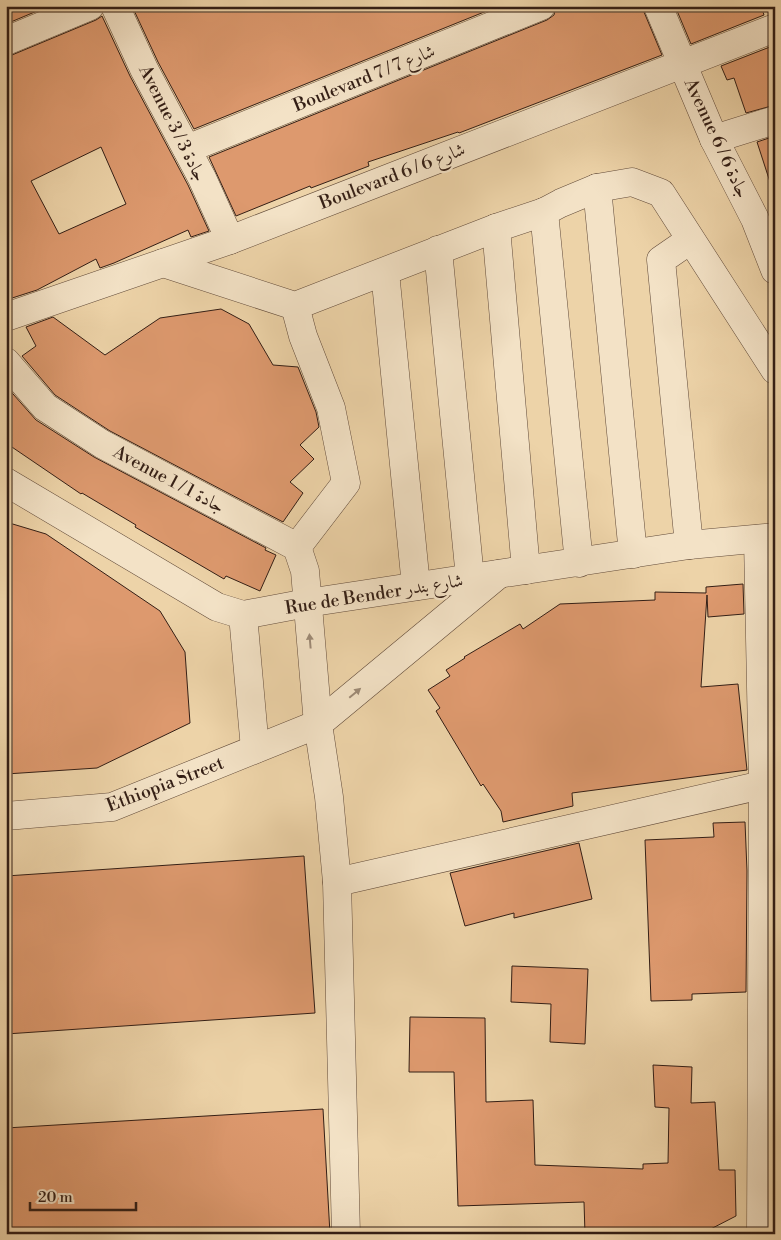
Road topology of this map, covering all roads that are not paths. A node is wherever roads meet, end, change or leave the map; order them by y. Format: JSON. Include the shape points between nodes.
{"nodes":[{"id":1,"x":90,"y":6,"type":"edge"},
{"id":2,"x":116,"y":6,"type":"edge"},
{"id":3,"x":541,"y":6,"type":"edge"},
{"id":4,"x":658,"y":6,"type":"edge"},
{"id":5,"x":775,"y":28,"type":"edge"},
{"id":6,"x":6,"y":41,"type":"edge"},
{"id":7,"x":682,"y":63,"type":"junction"},
{"id":8,"x":775,"y":120,"type":"edge"},
{"id":9,"x":714,"y":139,"type":"junction"},
{"id":10,"x":187,"y":149,"type":"junction"},
{"id":11,"x":597,"y":188,"type":"junction"},
{"id":12,"x":544,"y":212,"type":"junction"},
{"id":13,"x":765,"y":216,"type":"edge"},
{"id":14,"x":496,"y":228,"type":"junction"},
{"id":15,"x":230,"y":240,"type":"junction"},
{"id":16,"x":690,"y":240,"type":"junction"},
{"id":17,"x":438,"y":250,"type":"junction"},
{"id":18,"x":163,"y":263,"type":"junction"},
{"id":19,"x":775,"y":270,"type":"edge"},
{"id":20,"x":385,"y":272,"type":"junction"},
{"id":21,"x":294,"y":306,"type":"junction"},
{"id":22,"x":6,"y":317,"type":"edge"},
{"id":23,"x":6,"y":362,"type":"edge"},
{"id":24,"x":775,"y":370,"type":"edge"},
{"id":25,"x":6,"y":482,"type":"edge"},
{"id":26,"x":766,"y":538,"type":"edge"},
{"id":27,"x":689,"y":545,"type":"junction"},
{"id":28,"x":297,"y":547,"type":"junction"},
{"id":29,"x":634,"y":554,"type":"junction"},
{"id":30,"x":579,"y":563,"type":"junction"},
{"id":31,"x":526,"y":570,"type":"junction"},
{"id":32,"x":499,"y":574,"type":"junction"},
{"id":33,"x":470,"y":578,"type":"junction"},
{"id":34,"x":416,"y":586,"type":"junction"},
{"id":35,"x":307,"y":603,"type":"junction"},
{"id":36,"x":243,"y":615,"type":"junction"},
{"id":37,"x":318,"y":724,"type":"junction"},
{"id":38,"x":255,"y":749,"type":"junction"},
{"id":39,"x":769,"y":783,"type":"edge"},
{"id":40,"x":6,"y":816,"type":"edge"},
{"id":41,"x":337,"y":882,"type":"junction"},
{"id":42,"x":346,"y":1234,"type":"edge"},
{"id":43,"x":760,"y":1234,"type":"edge"}],
"edges":[{"from":1,"to":6,"type":"street"},
{"from":2,"to":10,"type":"street","name":"Avenue 3 / جادة 3","via":[[144,70]]},
{"from":3,"to":10,"type":"street","name":"Boulevard 7 / شارع 7"},
{"from":4,"to":7,"type":"street","name":"Avenue 6 / جادة 6"},
{"from":5,"to":7,"type":"street","name":"Boulevard 6 / شارع 6"},
{"from":7,"to":9,"type":"street","name":"Avenue 6 / جادة 6"},
{"from":7,"to":15,"type":"street","name":"Boulevard 6 / شارع 6"},
{"from":8,"to":9,"type":"street"},
{"from":9,"to":13,"type":"street","name":"Avenue 6 / جادة 6"},
{"from":10,"to":15,"type":"street","name":"Avenue 3 / جادة 3"},
{"from":11,"to":12,"type":"street"},
{"from":11,"to":16,"type":"street","via":[[632,182],[661,193]]},
{"from":11,"to":29,"type":"street"},
{"from":12,"to":14,"type":"street"},
{"from":12,"to":30,"type":"street"},
{"from":13,"to":19,"type":"street","name":"Avenue 6 / جادة 6"},
{"from":14,"to":17,"type":"street"},
{"from":14,"to":31,"type":"street"},
{"from":15,"to":18,"type":"street","name":"Boulevard 6 / شارع 6"},
{"from":16,"to":24,"type":"street"},
{"from":16,"to":27,"type":"street","via":[[661,260]]},
{"from":17,"to":20,"type":"street"},
{"from":17,"to":33,"type":"street"},
{"from":18,"to":21,"type":"street"},
{"from":18,"to":22,"type":"street","name":"Boulevard 6 / شارع 6"},
{"from":20,"to":21,"type":"street"},
{"from":20,"to":34,"type":"street"},
{"from":21,"to":28,"type":"street","via":[[302,336],[331,408],[346,483]]},
{"from":23,"to":28,"type":"street","name":"Avenue 1 / جادة 1","via":[[46,407],[102,444]]},
{"from":25,"to":36,"type":"street","name":"Rue de Bender شارع بندر","via":[[217,607]]},
{"from":26,"to":27,"type":"street","name":"Rue de Bender شارع بندر"},
{"from":26,"to":39,"type":"street"},
{"from":27,"to":29,"type":"street","name":"Rue de Bender شارع بندر"},
{"from":28,"to":35,"type":"street","via":[[304,571]]},
{"from":29,"to":30,"type":"street","name":"Rue de Bender شارع بندر"},
{"from":30,"to":31,"type":"street","name":"Rue de Bender شارع بندر"},
{"from":31,"to":32,"type":"street","name":"Rue de Bender شارع بندر"},
{"from":32,"to":33,"type":"street","name":"Rue de Bender شارع بندر"},
{"from":37,"to":32,"type":"street","name":"Ethiopia Street","one_way":true},
{"from":33,"to":34,"type":"street","name":"Rue de Bender شارع بندر"},
{"from":34,"to":35,"type":"street","name":"Rue de Bender شارع بندر"},
{"from":35,"to":36,"type":"street","name":"Rue de Bender شارع بندر"},
{"from":37,"to":35,"type":"street","one_way":true},
{"from":36,"to":38,"type":"street"},
{"from":37,"to":38,"type":"street","name":"Ethiopia Street"},
{"from":37,"to":41,"type":"street"},
{"from":38,"to":40,"type":"street","name":"Ethiopia Street","via":[[112,808]]},
{"from":39,"to":41,"type":"street"},
{"from":39,"to":43,"type":"street"},
{"from":41,"to":42,"type":"street"}]}
